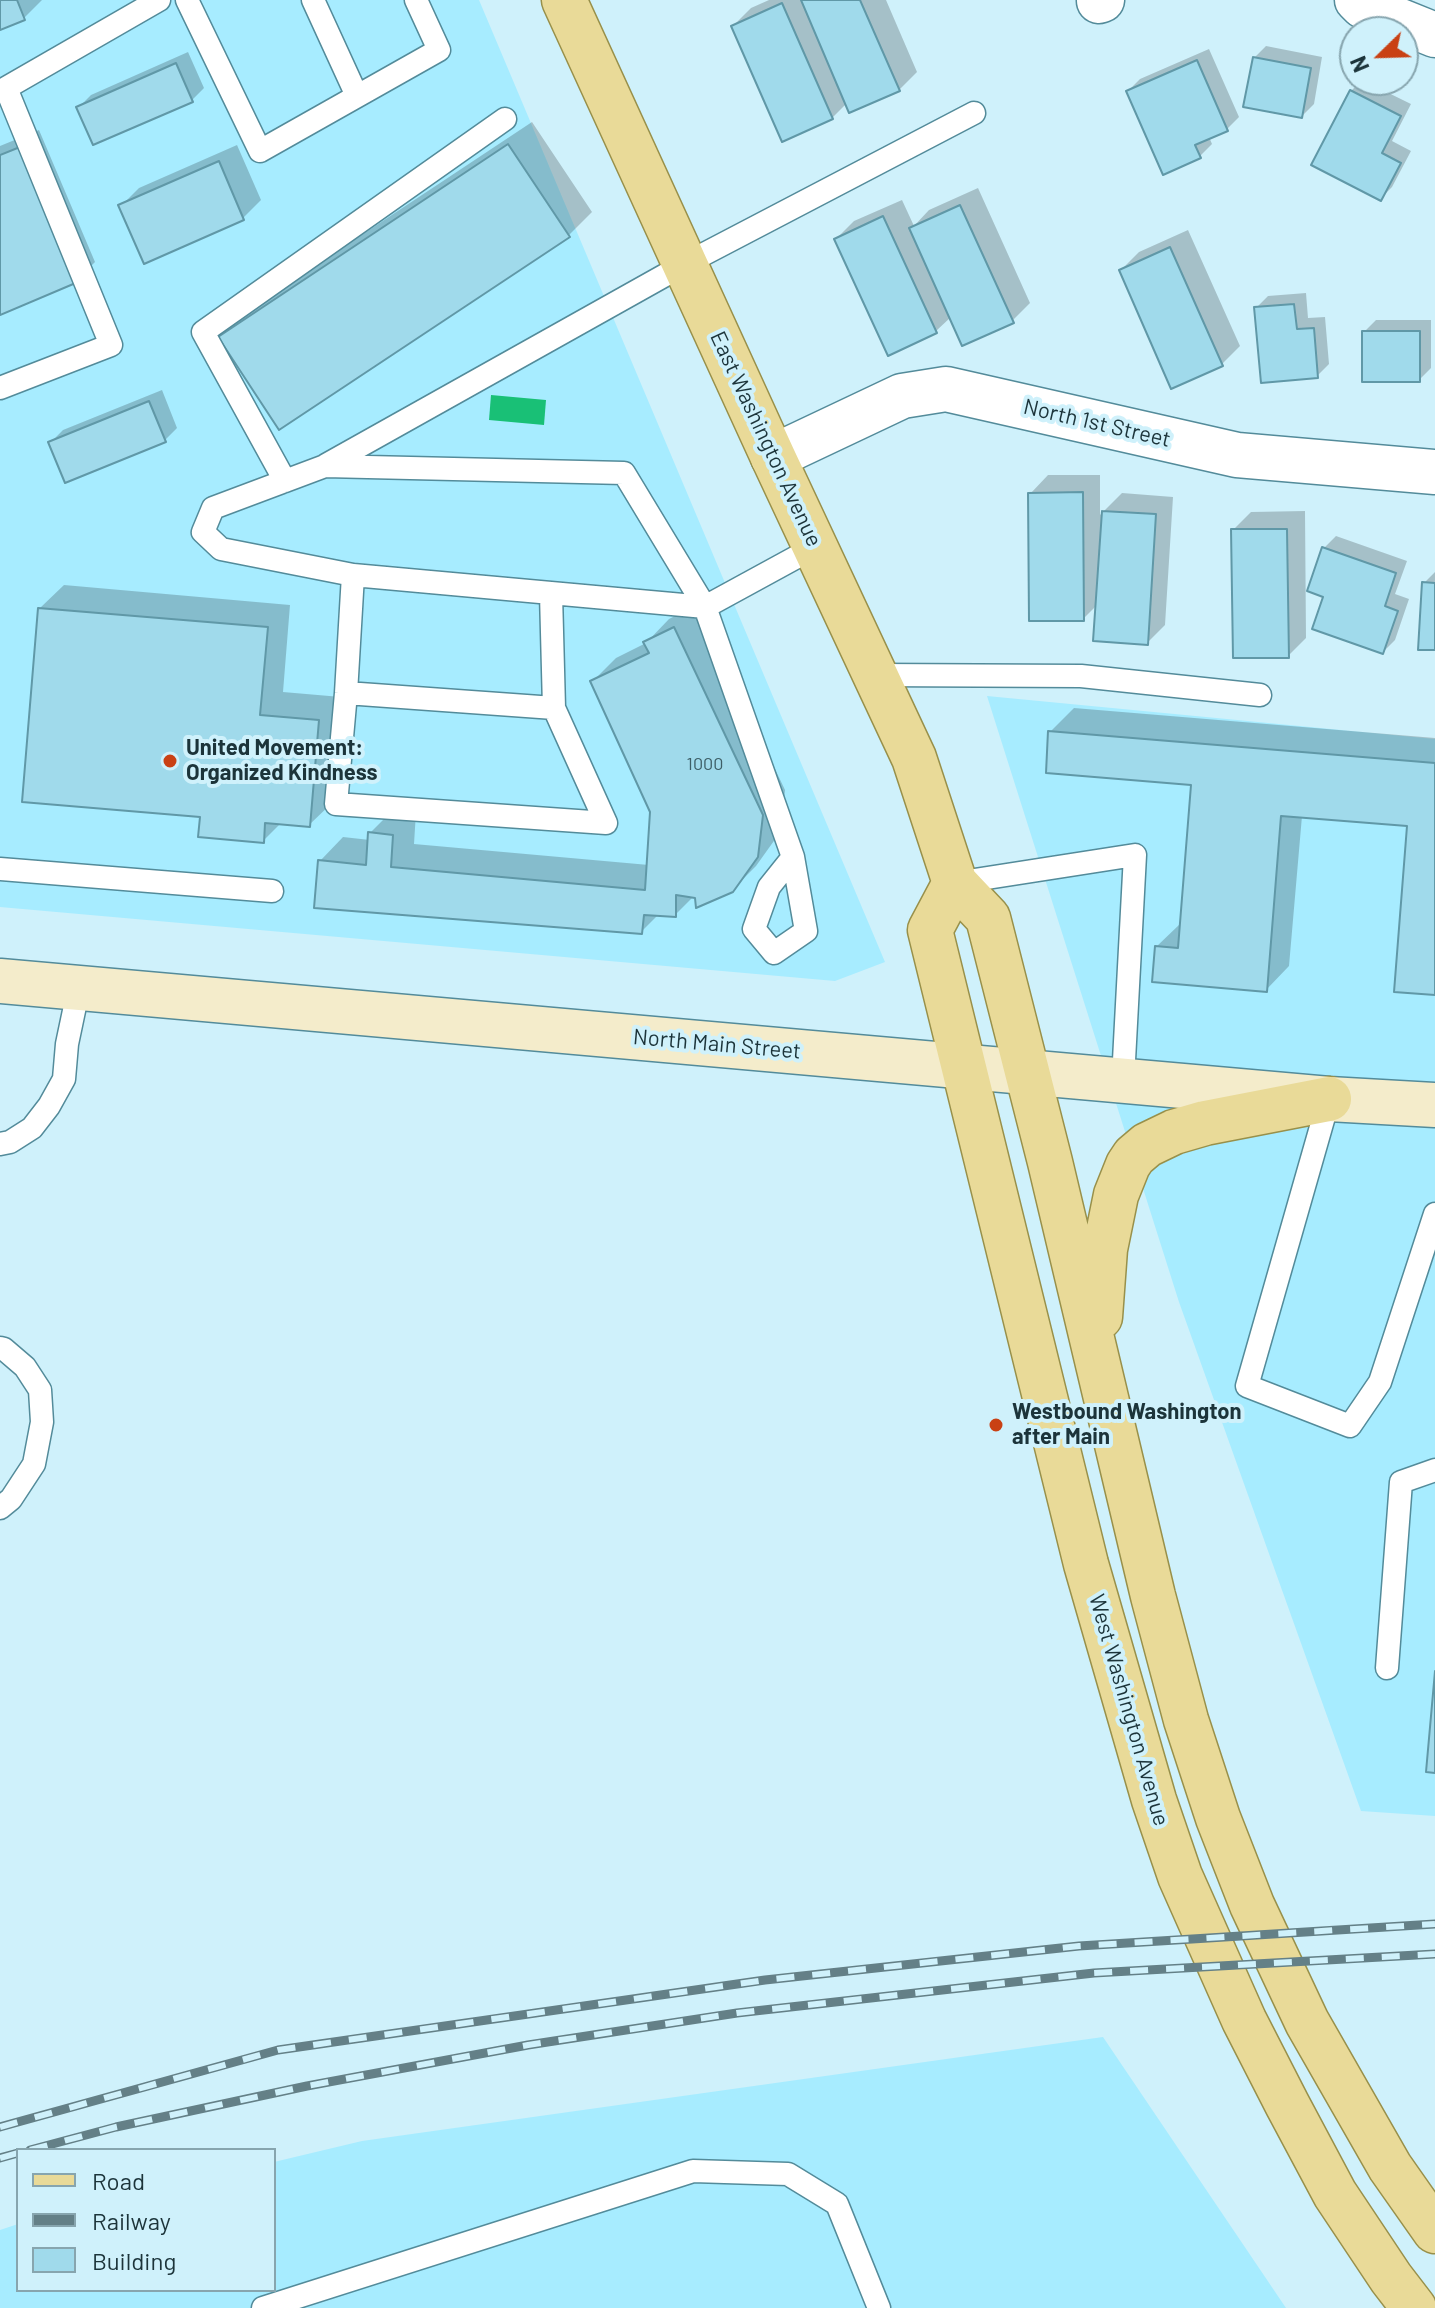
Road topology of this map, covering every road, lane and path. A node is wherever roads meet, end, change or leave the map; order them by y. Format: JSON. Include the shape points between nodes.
{"nodes":[{"id":1,"x":159,"y":0,"type":"edge"},
{"id":2,"x":187,"y":0,"type":"edge"},
{"id":3,"x":313,"y":0,"type":"edge"},
{"id":4,"x":416,"y":0,"type":"edge"},
{"id":5,"x":564,"y":0,"type":"edge"},
{"id":6,"x":1357,"y":0,"type":"edge"},
{"id":7,"x":1435,"y":35,"type":"edge"},
{"id":8,"x":3,"y":90,"type":"edge"},
{"id":9,"x":357,"y":96,"type":"junction"},
{"id":10,"x":974,"y":113,"type":"dead end"},
{"id":11,"x":505,"y":119,"type":"dead end"},
{"id":12,"x":685,"y":264,"type":"junction"},
{"id":13,"x":0,"y":388,"type":"edge"},
{"id":14,"x":773,"y":457,"type":"junction"},
{"id":15,"x":325,"y":466,"type":"junction"},
{"id":16,"x":1435,"y":472,"type":"edge"},
{"id":17,"x":285,"y":481,"type":"junction"},
{"id":18,"x":815,"y":547,"type":"junction"},
{"id":19,"x":353,"y":575,"type":"junction"},
{"id":20,"x":551,"y":594,"type":"junction"},
{"id":21,"x":705,"y":607,"type":"junction"},
{"id":22,"x":875,"y":675,"type":"junction"},
{"id":23,"x":346,"y":693,"type":"junction"},
{"id":24,"x":1260,"y":695,"type":"dead end"},
{"id":25,"x":554,"y":708,"type":"junction"},
{"id":26,"x":793,"y":857,"type":"dead end"},
{"id":27,"x":0,"y":869,"type":"edge"},
{"id":28,"x":955,"y":883,"type":"junction"},
{"id":29,"x":272,"y":891,"type":"dead end"},
{"id":30,"x":0,"y":981,"type":"edge"},
{"id":31,"x":79,"y":987,"type":"junction"},
{"id":32,"x":963,"y":1065,"type":"junction"},
{"id":33,"x":1027,"y":1071,"type":"junction"},
{"id":34,"x":1123,"y":1079,"type":"junction"},
{"id":35,"x":1329,"y":1099,"type":"junction"},
{"id":36,"x":1435,"y":1105,"type":"edge"},
{"id":37,"x":0,"y":1144,"type":"edge"},
{"id":38,"x":1435,"y":1214,"type":"edge"},
{"id":39,"x":0,"y":1348,"type":"edge"},
{"id":40,"x":1096,"y":1359,"type":"junction"},
{"id":41,"x":1435,"y":1470,"type":"edge"},
{"id":42,"x":0,"y":1508,"type":"edge"},
{"id":43,"x":1387,"y":1668,"type":"dead end"},
{"id":44,"x":1435,"y":2231,"type":"edge"},
{"id":45,"x":263,"y":2308,"type":"edge"},
{"id":46,"x":879,"y":2308,"type":"edge"},
{"id":47,"x":1414,"y":2308,"type":"edge"}],
"edges":[{"from":1,"to":8,"type":"lane"},
{"from":2,"to":9,"type":"lane","via":[[260,151]]},
{"from":3,"to":9,"type":"lane"},
{"from":4,"to":9,"type":"lane","via":[[439,50]]},
{"from":5,"to":12,"type":"main road","name":"East Washington Avenue"},
{"from":6,"to":7,"type":"street"},
{"from":8,"to":13,"type":"lane","via":[[111,345]]},
{"from":10,"to":12,"type":"lane"},
{"from":11,"to":17,"type":"lane","via":[[203,332]]},
{"from":12,"to":14,"type":"main road","name":"East Washington Avenue"},
{"from":12,"to":15,"type":"lane"},
{"from":14,"to":16,"type":"street","name":"North 1st Street","via":[[902,396],[946,389],[1237,455]]},
{"from":14,"to":18,"type":"main road","name":"East Washington Avenue"},
{"from":15,"to":17,"type":"lane"},
{"from":15,"to":21,"type":"lane","via":[[624,473]]},
{"from":17,"to":19,"type":"lane","via":[[213,508],[203,532],[221,549]]},
{"from":18,"to":21,"type":"lane"},
{"from":18,"to":22,"type":"main road","name":"East Washington Avenue"},
{"from":19,"to":20,"type":"lane"},
{"from":19,"to":23,"type":"lane"},
{"from":20,"to":21,"type":"lane"},
{"from":20,"to":25,"type":"lane"},
{"from":21,"to":26,"type":"lane"},
{"from":22,"to":24,"type":"lane","via":[[1081,676]]},
{"from":22,"to":28,"type":"main road","name":"East Washington Avenue","via":[[914,758]]},
{"from":23,"to":25,"type":"lane"},
{"from":23,"to":25,"type":"lane","via":[[336,804],[606,823]]},
{"from":27,"to":29,"type":"lane"},
{"from":28,"to":32,"type":"main road","via":[[930,930]]},
{"from":28,"to":33,"type":"main road","name":"East Washington Avenue","via":[[988,918]]},
{"from":28,"to":34,"type":"lane","via":[[1135,855]]},
{"from":30,"to":31,"type":"main road","name":"North Main Street"},
{"from":31,"to":32,"type":"main road","name":"North Main Street"},
{"from":31,"to":37,"type":"lane","via":[[64,1079],[32,1128]]},
{"from":32,"to":33,"type":"main road","name":"North Main Street"},
{"from":32,"to":47,"type":"main road","name":"West Washington Avenue","via":[[1086,1564],[1180,1876],[1300,2130],[1335,2194]]},
{"from":33,"to":34,"type":"main road","name":"North Main Street"},
{"from":33,"to":40,"type":"main road"},
{"from":34,"to":35,"type":"main road","name":"North Main Street"},
{"from":35,"to":36,"type":"main road","name":"North Main Street"},
{"from":35,"to":38,"type":"lane","via":[[1247,1386],[1350,1426],[1380,1382]]},
{"from":35,"to":40,"type":"main road","via":[[1174,1132],[1134,1156],[1116,1195],[1105,1249]]},
{"from":39,"to":42,"type":"lane","via":[[25,1367],[40,1390],[42,1422],[34,1464]]},
{"from":40,"to":44,"type":"main road","via":[[1186,1720],[1252,1905],[1307,2022],[1390,2167]]},
{"from":41,"to":43,"type":"lane","via":[[1401,1482]]},
{"from":45,"to":46,"type":"lane","via":[[693,2171],[788,2174],[837,2204]]}]}
